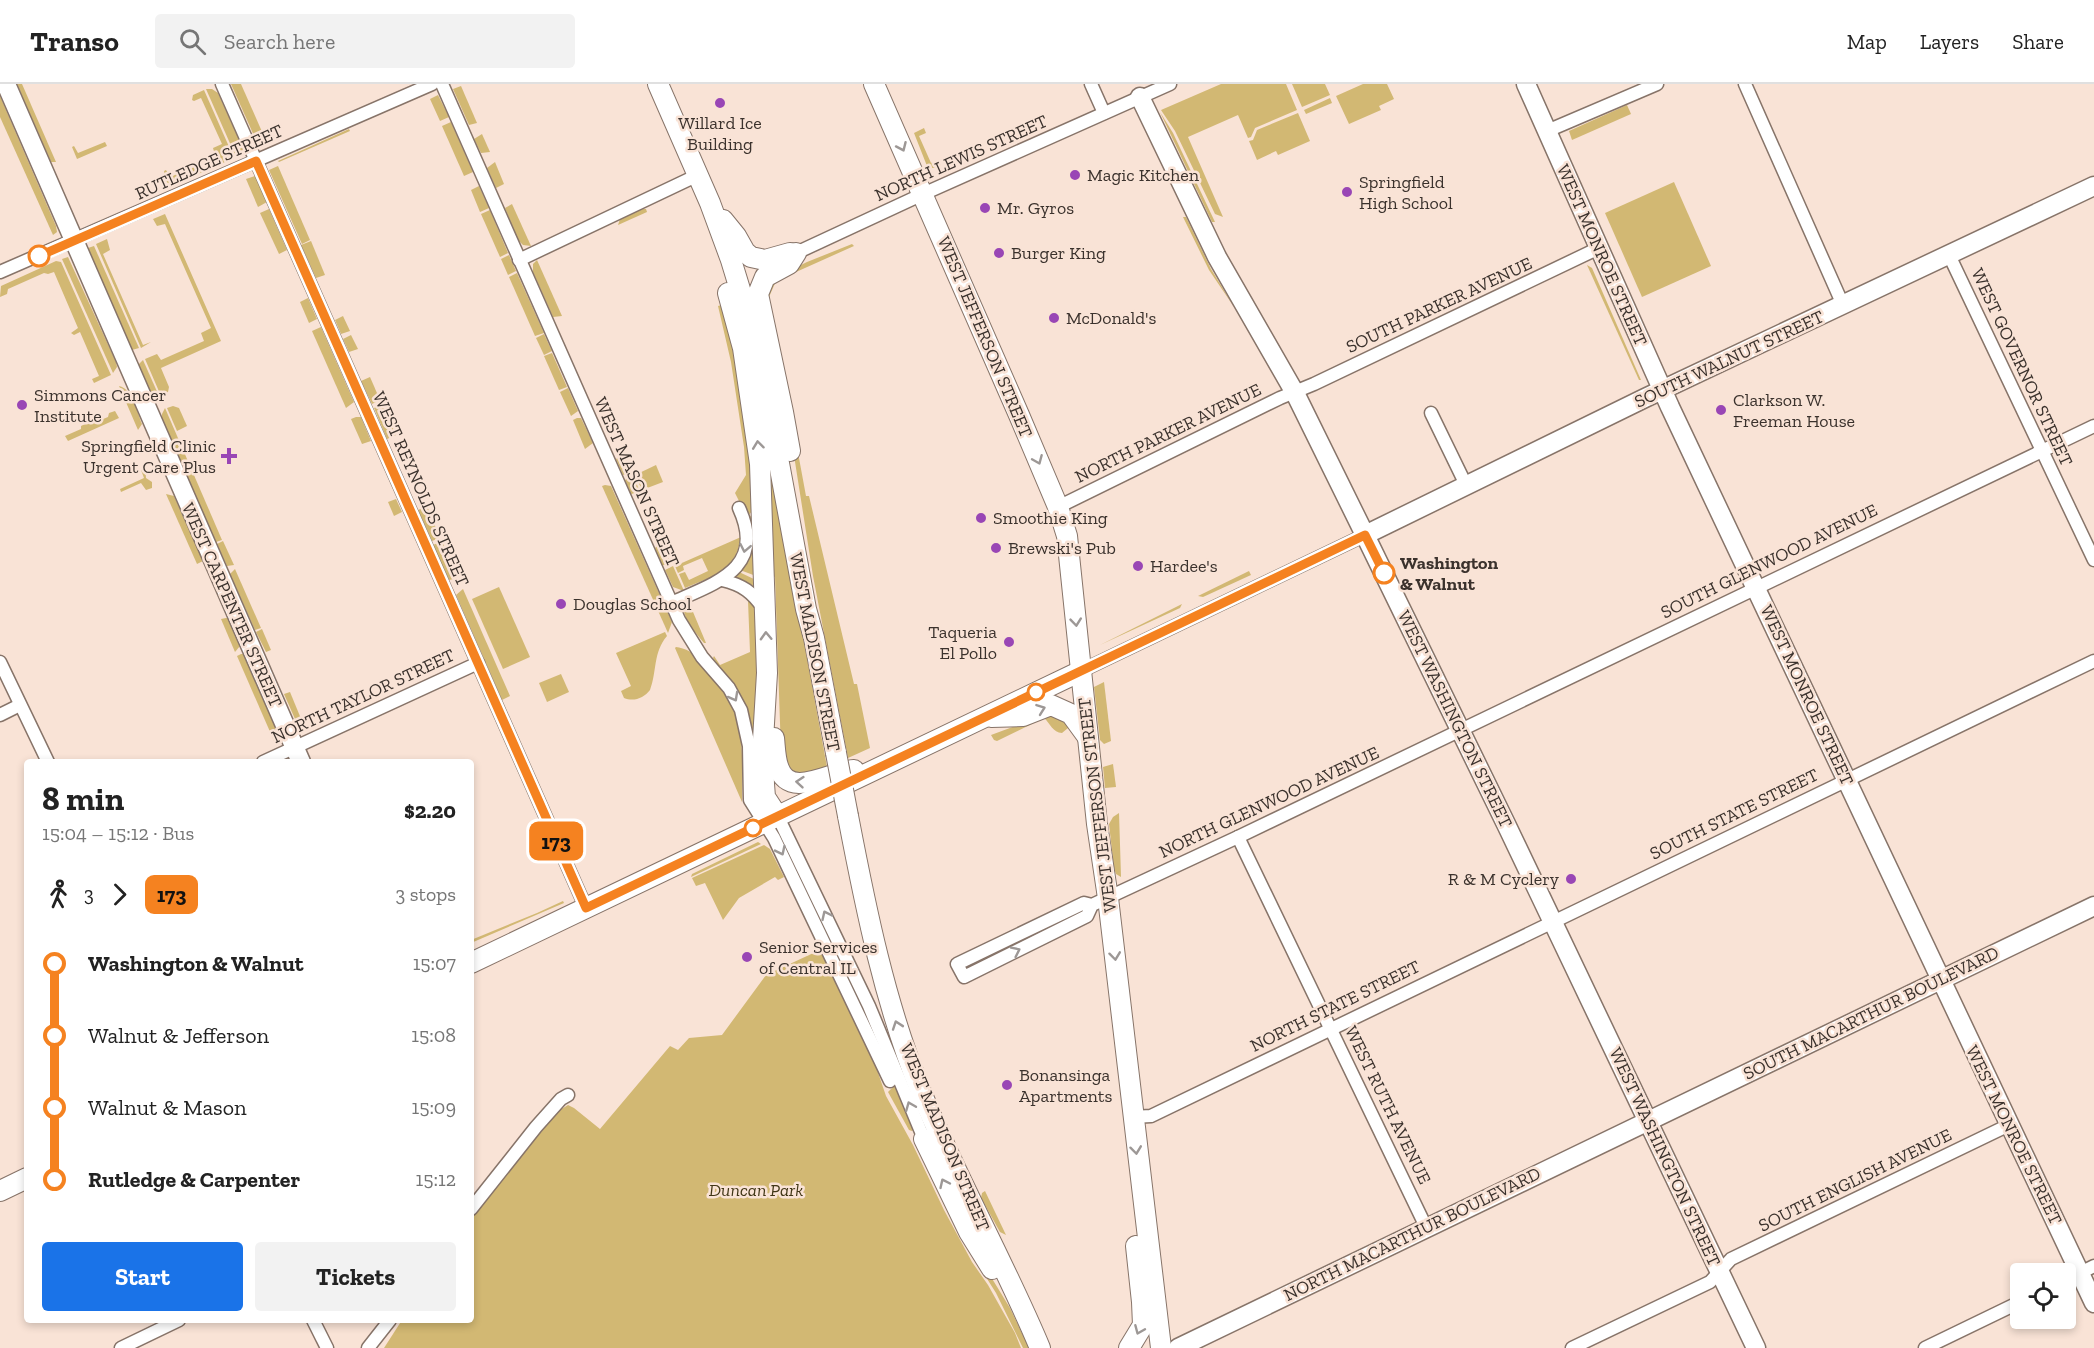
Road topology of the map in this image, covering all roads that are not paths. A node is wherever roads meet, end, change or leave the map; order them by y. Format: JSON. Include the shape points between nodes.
{"nodes":[{"id":1,"x":6,"y":84,"type":"edge"},
{"id":2,"x":222,"y":84,"type":"edge"},
{"id":3,"x":432,"y":84,"type":"edge"},
{"id":4,"x":442,"y":84,"type":"edge"},
{"id":5,"x":658,"y":84,"type":"edge"},
{"id":6,"x":874,"y":84,"type":"edge"},
{"id":7,"x":1091,"y":84,"type":"edge"},
{"id":8,"x":1170,"y":84,"type":"edge"},
{"id":9,"x":1527,"y":84,"type":"edge"},
{"id":10,"x":1657,"y":84,"type":"edge"},
{"id":11,"x":1746,"y":84,"type":"edge"},
{"id":12,"x":1140,"y":97,"type":"junction"},
{"id":13,"x":1104,"y":113,"type":"junction"},
{"id":14,"x":1547,"y":131,"type":"junction"},
{"id":15,"x":256,"y":161,"type":"junction"},
{"id":16,"x":698,"y":175,"type":"junction"},
{"id":17,"x":2094,"y":186,"type":"edge"},
{"id":18,"x":923,"y":194,"type":"junction"},
{"id":19,"x":710,"y":203,"type":"junction"},
{"id":20,"x":73,"y":241,"type":"junction"},
{"id":21,"x":1599,"y":248,"type":"junction"},
{"id":22,"x":796,"y":253,"type":"junction"},
{"id":23,"x":1949,"y":255,"type":"junction"},
{"id":24,"x":519,"y":260,"type":"junction"},
{"id":25,"x":0,"y":272,"type":"edge"},
{"id":26,"x":1843,"y":305,"type":"junction"},
{"id":27,"x":1662,"y":390,"type":"junction"},
{"id":28,"x":1295,"y":393,"type":"junction"},
{"id":29,"x":1431,"y":413,"type":"dead end"},
{"id":30,"x":2094,"y":426,"type":"edge"},
{"id":31,"x":2042,"y":451,"type":"junction"},
{"id":32,"x":1466,"y":485,"type":"junction"},
{"id":33,"x":1058,"y":507,"type":"junction"},
{"id":34,"x":739,"y":508,"type":"dead end"},
{"id":35,"x":1365,"y":535,"type":"junction"},
{"id":36,"x":2094,"y":560,"type":"edge"},
{"id":37,"x":722,"y":580,"type":"junction"},
{"id":38,"x":1755,"y":587,"type":"junction"},
{"id":39,"x":671,"y":603,"type":"junction"},
{"id":40,"x":765,"y":610,"type":"junction"},
{"id":41,"x":814,"y":638,"type":"junction"},
{"id":42,"x":0,"y":662,"type":"edge"},
{"id":43,"x":2094,"y":662,"type":"edge"},
{"id":44,"x":478,"y":663,"type":"junction"},
{"id":45,"x":1081,"y":671,"type":"junction"},
{"id":46,"x":767,"y":673,"type":"junction"},
{"id":47,"x":20,"y":705,"type":"junction"},
{"id":48,"x":0,"y":716,"type":"edge"},
{"id":49,"x":984,"y":717,"type":"junction"},
{"id":50,"x":1461,"y":730,"type":"junction"},
{"id":51,"x":1088,"y":738,"type":"junction"},
{"id":52,"x":298,"y":754,"type":"edge"},
{"id":53,"x":47,"y":759,"type":"edge"},
{"id":54,"x":276,"y":759,"type":"edge"},
{"id":55,"x":878,"y":768,"type":"junction"},
{"id":56,"x":1847,"y":780,"type":"junction"},
{"id":57,"x":772,"y":820,"type":"junction"},
{"id":58,"x":1238,"y":837,"type":"junction"},
{"id":59,"x":1100,"y":902,"type":"junction"},
{"id":60,"x":2094,"y":906,"type":"edge"},
{"id":61,"x":586,"y":908,"type":"junction"},
{"id":62,"x":1552,"y":921,"type":"junction"},
{"id":63,"x":474,"y":962,"type":"edge"},
{"id":64,"x":1941,"y":978,"type":"junction"},
{"id":65,"x":1330,"y":1028,"type":"junction"},
{"id":66,"x":890,"y":1081,"type":"dead end"},
{"id":67,"x":568,"y":1095,"type":"dead end"},
{"id":68,"x":1132,"y":1117,"type":"junction"},
{"id":69,"x":1647,"y":1120,"type":"junction"},
{"id":70,"x":2009,"y":1125,"type":"junction"},
{"id":71,"x":924,"y":1139,"type":"joint"},
{"id":72,"x":24,"y":1179,"type":"edge"},
{"id":73,"x":0,"y":1191,"type":"edge"},
{"id":74,"x":474,"y":1205,"type":"edge"},
{"id":75,"x":1144,"y":1212,"type":"junction"},
{"id":76,"x":1426,"y":1227,"type":"junction"},
{"id":77,"x":1719,"y":1270,"type":"junction"},
{"id":78,"x":2080,"y":1273,"type":"edge"},
{"id":79,"x":2094,"y":1303,"type":"edge"},
{"id":80,"x":2010,"y":1307,"type":"edge"},
{"id":81,"x":1029,"y":1322,"type":"junction"},
{"id":82,"x":173,"y":1323,"type":"edge"},
{"id":83,"x":314,"y":1323,"type":"edge"},
{"id":84,"x":388,"y":1323,"type":"edge"},
{"id":85,"x":122,"y":1348,"type":"edge"},
{"id":86,"x":327,"y":1348,"type":"edge"},
{"id":87,"x":368,"y":1348,"type":"edge"},
{"id":88,"x":1040,"y":1348,"type":"edge"},
{"id":89,"x":1054,"y":1348,"type":"edge"},
{"id":90,"x":1129,"y":1348,"type":"edge"},
{"id":91,"x":1161,"y":1348,"type":"edge"},
{"id":92,"x":1178,"y":1348,"type":"edge"},
{"id":93,"x":1572,"y":1348,"type":"edge"},
{"id":94,"x":1756,"y":1348,"type":"edge"},
{"id":95,"x":1925,"y":1348,"type":"edge"}],
"edges":[{"from":1,"to":20,"type":"street","name":"WEST CARPENTER STREET"},
{"from":2,"to":15,"type":"street","name":"WEST REYNOLDS STREET"},
{"from":3,"to":15,"type":"street","name":"RUTLEDGE STREET"},
{"from":4,"to":24,"type":"street","name":"WEST MASON STREET"},
{"from":5,"to":16,"type":"main road","name":"WEST MADISON STREET"},
{"from":6,"to":18,"type":"main road","name":"WEST JEFFERSON STREET","one_way":true},
{"from":7,"to":13,"type":"street"},
{"from":8,"to":12,"type":"street","name":"NORTH LEWIS STREET"},
{"from":9,"to":14,"type":"street","name":"WEST MONROE STREET"},
{"from":10,"to":14,"type":"street"},
{"from":11,"to":26,"type":"street"},
{"from":12,"to":13,"type":"street","name":"NORTH LEWIS STREET"},
{"from":12,"to":28,"type":"street","name":"WEST WASHINGTON STREET","via":[[1217,257]]},
{"from":13,"to":18,"type":"street","name":"NORTH LEWIS STREET"},
{"from":14,"to":21,"type":"street","name":"WEST MONROE STREET"},
{"from":15,"to":20,"type":"street","name":"RUTLEDGE STREET"},
{"from":15,"to":44,"type":"street","name":"WEST REYNOLDS STREET"},
{"from":16,"to":19,"type":"main road","name":"WEST MADISON STREET"},
{"from":16,"to":24,"type":"street"},
{"from":17,"to":23,"type":"street","name":"SOUTH WALNUT STREET"},
{"from":18,"to":22,"type":"street","name":"NORTH LEWIS STREET"},
{"from":18,"to":33,"type":"main road","name":"WEST JEFFERSON STREET","one_way":true},
{"from":19,"to":22,"type":"main road","via":[[751,257],[765,260]]},
{"from":40,"to":19,"type":"main road","one_way":true,"via":[[763,503],[755,423],[743,348],[709,226]]},
{"from":19,"to":41,"type":"main road","name":"WEST MADISON STREET","via":[[749,318]]},
{"from":20,"to":25,"type":"street","name":"RUTLEDGE STREET"},
{"from":20,"to":52,"type":"street","name":"WEST CARPENTER STREET"},
{"from":21,"to":27,"type":"street","name":"WEST MONROE STREET"},
{"from":21,"to":28,"type":"street","name":"SOUTH PARKER AVENUE"},
{"from":22,"to":41,"type":"main road","via":[[789,264],[765,277],[758,300],[783,412]]},
{"from":23,"to":26,"type":"street","name":"SOUTH WALNUT STREET"},
{"from":23,"to":31,"type":"street","name":"WEST GOVERNOR STREET"},
{"from":24,"to":39,"type":"street","name":"WEST MASON STREET"},
{"from":26,"to":27,"type":"street","name":"SOUTH WALNUT STREET"},
{"from":27,"to":32,"type":"street","name":"SOUTH WALNUT STREET"},
{"from":27,"to":38,"type":"street","name":"WEST MONROE STREET"},
{"from":28,"to":33,"type":"street","name":"NORTH PARKER AVENUE"},
{"from":28,"to":35,"type":"street","name":"WEST WASHINGTON STREET"},
{"from":29,"to":32,"type":"street"},
{"from":30,"to":31,"type":"street","name":"SOUTH GLENWOOD AVENUE"},
{"from":31,"to":36,"type":"street","name":"WEST GOVERNOR STREET"},
{"from":31,"to":38,"type":"street","name":"SOUTH GLENWOOD AVENUE"},
{"from":32,"to":35,"type":"street","name":"SOUTH WALNUT STREET"},
{"from":33,"to":45,"type":"main road","name":"WEST JEFFERSON STREET","one_way":true,"via":[[1069,549]]},
{"from":34,"to":37,"type":"street","one_way":true,"via":[[747,544],[740,563]]},
{"from":35,"to":45,"type":"street"},
{"from":35,"to":50,"type":"street","name":"WEST WASHINGTON STREET"},
{"from":37,"to":39,"type":"street"},
{"from":37,"to":40,"type":"street","via":[[751,591]]},
{"from":38,"to":50,"type":"street","name":"SOUTH GLENWOOD AVENUE"},
{"from":38,"to":56,"type":"street","name":"WEST MONROE STREET"},
{"from":39,"to":57,"type":"street","name":"WEST MASON STREET","one_way":true,"via":[[702,657],[729,688],[741,710],[749,746],[750,800],[755,810]]},
{"from":46,"to":40,"type":"main road","one_way":true},
{"from":81,"to":41,"type":"main road","name":"WEST MADISON STREET","one_way":true,"bridge":true,"via":[[929,1110],[900,1034],[869,925]]},
{"from":42,"to":47,"type":"street"},
{"from":43,"to":56,"type":"street","name":"SOUTH STATE STREET"},
{"from":44,"to":52,"type":"street","name":"NORTH TAYLOR STREET"},
{"from":44,"to":61,"type":"street","name":"WEST REYNOLDS STREET"},
{"from":45,"to":49,"type":"main road"},
{"from":45,"to":51,"type":"main road","name":"WEST JEFFERSON STREET"},
{"from":55,"to":46,"type":"main road","one_way":true,"via":[[849,770],[802,784],[787,779],[777,763]]},
{"from":46,"to":57,"type":"main road","via":[[763,740],[765,796]]},
{"from":47,"to":48,"type":"street"},
{"from":47,"to":53,"type":"street"},
{"from":49,"to":51,"type":"main road","one_way":true,"via":[[1023,716],[1051,705],[1071,714]]},
{"from":49,"to":55,"type":"main road"},
{"from":50,"to":58,"type":"street","name":"NORTH GLENWOOD AVENUE"},
{"from":50,"to":62,"type":"street","name":"WEST WASHINGTON STREET"},
{"from":51,"to":59,"type":"main road","name":"WEST JEFFERSON STREET"},
{"from":52,"to":54,"type":"street","name":"NORTH TAYLOR STREET"},
{"from":55,"to":57,"type":"main road"},
{"from":56,"to":62,"type":"street","name":"SOUTH STATE STREET"},
{"from":56,"to":64,"type":"street","name":"WEST MONROE STREET"},
{"from":57,"to":61,"type":"main road"},
{"from":57,"to":66,"type":"street","name":"WEST MASON STREET","one_way":true},
{"from":71,"to":57,"type":"street","name":"WEST MASON STREET","one_way":true,"via":[[869,1006]]},
{"from":58,"to":59,"type":"street","name":"NORTH GLENWOOD AVENUE"},
{"from":58,"to":65,"type":"street","name":"WEST RUTH AVENUE"},
{"from":59,"to":59,"type":"street","name":"NORTH GLENWOOD AVENUE","one_way":true,"via":[[1084,903],[957,964],[964,977],[1087,916]]},
{"from":59,"to":68,"type":"main road","name":"WEST JEFFERSON STREET","one_way":true},
{"from":60,"to":64,"type":"street","name":"SOUTH MACARTHUR BOULEVARD"},
{"from":61,"to":63,"type":"main road"},
{"from":62,"to":65,"type":"street","name":"NORTH STATE STREET"},
{"from":62,"to":69,"type":"street","name":"WEST WASHINGTON STREET"},
{"from":64,"to":69,"type":"street","name":"SOUTH MACARTHUR BOULEVARD"},
{"from":64,"to":70,"type":"street","name":"WEST MONROE STREET"},
{"from":65,"to":68,"type":"street","name":"NORTH STATE STREET","via":[[1151,1116]]},
{"from":65,"to":76,"type":"street","name":"WEST RUTH AVENUE"},
{"from":67,"to":74,"type":"street","via":[[536,1127]]},
{"from":68,"to":75,"type":"main road","name":"WEST JEFFERSON STREET","one_way":true},
{"from":69,"to":76,"type":"street","name":"NORTH MACARTHUR BOULEVARD"},
{"from":69,"to":77,"type":"street","name":"WEST WASHINGTON STREET"},
{"from":70,"to":77,"type":"street","name":"SOUTH ENGLISH AVENUE","via":[[1731,1259]]},
{"from":70,"to":78,"type":"street","name":"WEST MONROE STREET"},
{"from":81,"to":71,"type":"main road","one_way":true,"via":[[969,1232]]},
{"from":72,"to":73,"type":"main road"},
{"from":75,"to":90,"type":"main road","one_way":true,"via":[[1135,1235],[1143,1325]]},
{"from":75,"to":91,"type":"main road","name":"WEST JEFFERSON STREET"},
{"from":76,"to":92,"type":"street","name":"NORTH MACARTHUR BOULEVARD"},
{"from":77,"to":93,"type":"street","name":"SOUTH ENGLISH AVENUE","via":[[1710,1282]]},
{"from":77,"to":94,"type":"street","name":"WEST WASHINGTON STREET"},
{"from":78,"to":79,"type":"street","name":"WEST MONROE STREET"},
{"from":80,"to":95,"type":"street"},
{"from":81,"to":88,"type":"main road","name":"WEST MADISON STREET"},
{"from":81,"to":89,"type":"main road"},
{"from":82,"to":85,"type":"street"},
{"from":83,"to":86,"type":"street"},
{"from":84,"to":87,"type":"street"}]}
